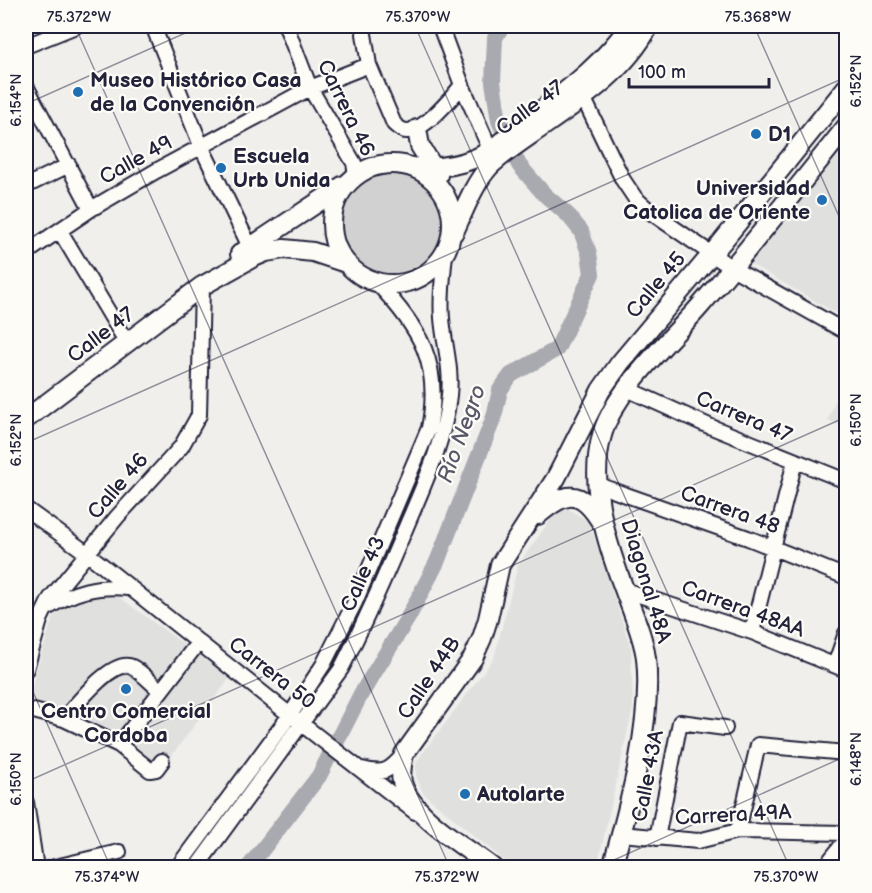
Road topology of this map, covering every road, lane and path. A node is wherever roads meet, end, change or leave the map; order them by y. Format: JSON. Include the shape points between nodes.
{"nodes":[{"id":1,"x":76,"y":26,"type":"edge"},
{"id":2,"x":153,"y":26,"type":"edge"},
{"id":3,"x":286,"y":26,"type":"edge"},
{"id":4,"x":440,"y":26,"type":"edge"},
{"id":5,"x":629,"y":26,"type":"edge"},
{"id":6,"x":649,"y":26,"type":"edge"},
{"id":7,"x":364,"y":34,"type":"dead end"},
{"id":8,"x":26,"y":46,"type":"edge"},
{"id":9,"x":369,"y":65,"type":"junction"},
{"id":10,"x":26,"y":86,"type":"edge"},
{"id":11,"x":462,"y":86,"type":"junction"},
{"id":12,"x":310,"y":88,"type":"junction"},
{"id":13,"x":846,"y":88,"type":"edge"},
{"id":14,"x":583,"y":98,"type":"junction"},
{"id":15,"x":542,"y":119,"type":"junction"},
{"id":16,"x":846,"y":127,"type":"edge"},
{"id":17,"x":408,"y":129,"type":"junction"},
{"id":18,"x":202,"y":148,"type":"junction"},
{"id":19,"x":496,"y":150,"type":"junction"},
{"id":20,"x":69,"y":165,"type":"junction"},
{"id":21,"x":415,"y":167,"type":"junction"},
{"id":22,"x":434,"y":168,"type":"junction"},
{"id":23,"x":352,"y":179,"type":"junction"},
{"id":24,"x":26,"y":186,"type":"edge"},
{"id":25,"x":450,"y":204,"type":"junction"},
{"id":26,"x":91,"y":209,"type":"junction"},
{"id":27,"x":60,"y":231,"type":"junction"},
{"id":28,"x":448,"y":246,"type":"junction"},
{"id":29,"x":258,"y":250,"type":"junction"},
{"id":30,"x":26,"y":253,"type":"edge"},
{"id":31,"x":711,"y":254,"type":"junction"},
{"id":32,"x":346,"y":263,"type":"junction"},
{"id":33,"x":732,"y":268,"type":"junction"},
{"id":34,"x":377,"y":283,"type":"junction"},
{"id":35,"x":202,"y":286,"type":"junction"},
{"id":36,"x":183,"y":301,"type":"junction"},
{"id":37,"x":201,"y":318,"type":"junction"},
{"id":38,"x":846,"y":332,"type":"edge"},
{"id":39,"x":127,"y":343,"type":"junction"},
{"id":40,"x":627,"y":389,"type":"junction"},
{"id":41,"x":26,"y":419,"type":"edge"},
{"id":42,"x":795,"y":461,"type":"junction"},
{"id":43,"x":846,"y":481,"type":"edge"},
{"id":44,"x":598,"y":485,"type":"junction"},
{"id":45,"x":26,"y":509,"type":"edge"},
{"id":46,"x":603,"y":526,"type":"junction"},
{"id":47,"x":524,"y":527,"type":"junction"},
{"id":48,"x":773,"y":547,"type":"junction"},
{"id":49,"x":88,"y":554,"type":"junction"},
{"id":50,"x":846,"y":577,"type":"edge"},
{"id":51,"x":130,"y":588,"type":"junction"},
{"id":52,"x":624,"y":590,"type":"junction"},
{"id":53,"x":45,"y":609,"type":"junction"},
{"id":54,"x":752,"y":632,"type":"junction"},
{"id":55,"x":846,"y":633,"type":"edge"},
{"id":56,"x":198,"y":643,"type":"junction"},
{"id":57,"x":841,"y":667,"type":"edge"},
{"id":58,"x":26,"y":669,"type":"edge"},
{"id":59,"x":161,"y":691,"type":"junction"},
{"id":60,"x":26,"y":709,"type":"edge"},
{"id":61,"x":290,"y":715,"type":"junction"},
{"id":62,"x":64,"y":719,"type":"junction"},
{"id":63,"x":301,"y":724,"type":"junction"},
{"id":64,"x":725,"y":728,"type":"dead end"},
{"id":65,"x":120,"y":745,"type":"junction"},
{"id":66,"x":846,"y":753,"type":"edge"},
{"id":67,"x":404,"y":754,"type":"junction"},
{"id":68,"x":162,"y":761,"type":"dead end"},
{"id":69,"x":356,"y":766,"type":"junction"},
{"id":70,"x":26,"y":802,"type":"edge"},
{"id":71,"x":423,"y":815,"type":"junction"},
{"id":72,"x":625,"y":815,"type":"junction"},
{"id":73,"x":738,"y":831,"type":"junction"},
{"id":74,"x":846,"y":833,"type":"edge"},
{"id":75,"x":621,"y":834,"type":"junction"},
{"id":76,"x":657,"y":838,"type":"junction"},
{"id":77,"x":846,"y":840,"type":"edge"},
{"id":78,"x":119,"y":852,"type":"dead end"},
{"id":79,"x":36,"y":867,"type":"edge"},
{"id":80,"x":51,"y":867,"type":"edge"},
{"id":81,"x":177,"y":867,"type":"edge"},
{"id":82,"x":196,"y":867,"type":"edge"},
{"id":83,"x":493,"y":867,"type":"edge"},
{"id":84,"x":604,"y":867,"type":"edge"},
{"id":85,"x":612,"y":867,"type":"edge"},
{"id":86,"x":828,"y":867,"type":"edge"}],
"edges":[{"from":1,"to":8,"type":"street"},
{"from":2,"to":18,"type":"street"},
{"from":3,"to":12,"type":"street","name":"Carrera 46"},
{"from":4,"to":11,"type":"street"},
{"from":5,"to":15,"type":"main road","name":"Calle 47","via":[[614,47]]},
{"from":6,"to":14,"type":"main road","name":"Calle 47","via":[[625,62]]},
{"from":7,"to":9,"type":"street"},
{"from":9,"to":12,"type":"street","name":"Calle 49"},
{"from":9,"to":17,"type":"street","via":[[394,124]]},
{"from":10,"to":20,"type":"street"},
{"from":11,"to":17,"type":"street","via":[[452,98]]},
{"from":11,"to":19,"type":"street"},
{"from":12,"to":18,"type":"street","name":"Calle 49"},
{"from":12,"to":23,"type":"street","name":"Carrera 46","via":[[354,163]]},
{"from":13,"to":31,"type":"main road","name":"Calle 45"},
{"from":14,"to":15,"type":"main road","name":"Calle 47"},
{"from":14,"to":31,"type":"street","via":[[635,198]]},
{"from":15,"to":19,"type":"main road","name":"Calle 47"},
{"from":16,"to":33,"type":"main road"},
{"from":17,"to":22,"type":"main road"},
{"from":18,"to":26,"type":"street","name":"Calle 49"},
{"from":18,"to":29,"type":"street"},
{"from":19,"to":22,"type":"main road","name":"Calle 47","via":[[456,165]]},
{"from":19,"to":28,"type":"main road","name":"Calle 47"},
{"from":20,"to":24,"type":"street"},
{"from":20,"to":26,"type":"street"},
{"from":21,"to":22,"type":"main road","name":"Calle 47"},
{"from":21,"to":23,"type":"main road","via":[[384,164]]},
{"from":21,"to":25,"type":"main road","via":[[430,176]]},
{"from":22,"to":25,"type":"main road"},
{"from":23,"to":29,"type":"main road","name":"Calle 47"},
{"from":23,"to":32,"type":"main road","via":[[338,196],[332,213],[336,248]]},
{"from":25,"to":28,"type":"main road","via":[[453,221]]},
{"from":26,"to":27,"type":"street","name":"Calle 49"},
{"from":27,"to":30,"type":"street","name":"Calle 49"},
{"from":27,"to":39,"type":"street"},
{"from":28,"to":34,"type":"main road","via":[[432,269],[416,280]]},
{"from":28,"to":63,"type":"street","name":"Calle 43","via":[[441,309],[450,370],[449,393],[437,450],[359,634],[341,669]]},
{"from":29,"to":32,"type":"main road","name":"Calle 47","via":[[313,252]]},
{"from":29,"to":35,"type":"main road","name":"Calle 47","via":[[254,257]]},
{"from":31,"to":33,"type":"street"},
{"from":31,"to":47,"type":"main road","name":"Calle 45","via":[[601,390],[556,478]]},
{"from":32,"to":34,"type":"main road","via":[[360,276]]},
{"from":33,"to":38,"type":"street"},
{"from":33,"to":40,"type":"main road"},
{"from":34,"to":61,"type":"street","name":"Calle 43","via":[[402,309],[427,354],[434,381],[433,412],[421,452],[341,633]]},
{"from":35,"to":36,"type":"main road","name":"Calle 47"},
{"from":35,"to":37,"type":"street","name":"Calle 46"},
{"from":36,"to":37,"type":"street"},
{"from":36,"to":39,"type":"main road","name":"Calle 47"},
{"from":37,"to":49,"type":"street","name":"Calle 46","via":[[199,415],[181,447]]},
{"from":39,"to":41,"type":"main road","name":"Calle 47"},
{"from":40,"to":42,"type":"street","name":"Carrera 47"},
{"from":40,"to":44,"type":"main road","via":[[610,412],[603,431],[597,457]]},
{"from":42,"to":43,"type":"street","name":"Carrera 47"},
{"from":42,"to":48,"type":"street"},
{"from":44,"to":46,"type":"main road","name":"Diagonal 48A"},
{"from":44,"to":48,"type":"street","name":"Carrera 48"},
{"from":45,"to":49,"type":"street","name":"Carrera 50"},
{"from":46,"to":47,"type":"main road","via":[[590,505],[573,496],[562,497]]},
{"from":46,"to":52,"type":"main road","name":"Diagonal 48A"},
{"from":47,"to":67,"type":"main road","name":"Calle 44B","via":[[500,565],[488,619],[473,658]]},
{"from":48,"to":50,"type":"street","name":"Carrera 48"},
{"from":48,"to":54,"type":"street"},
{"from":49,"to":51,"type":"street","name":"Carrera 50"},
{"from":49,"to":53,"type":"street","name":"Calle 46"},
{"from":51,"to":53,"type":"street","via":[[94,588]]},
{"from":51,"to":56,"type":"street","name":"Carrera 50"},
{"from":52,"to":54,"type":"street","name":"Carrera 48AA"},
{"from":52,"to":72,"type":"main road","name":"Diagonal 48A","via":[[638,625],[647,676],[646,719]]},
{"from":53,"to":58,"type":"street","name":"Calle 46"},
{"from":54,"to":57,"type":"street","name":"Carrera 48AA"},
{"from":55,"to":57,"type":"street"},
{"from":56,"to":59,"type":"street"},
{"from":56,"to":61,"type":"street","name":"Carrera 50"},
{"from":59,"to":62,"type":"street","via":[[131,666],[122,665],[94,684]]},
{"from":59,"to":65,"type":"street"},
{"from":60,"to":62,"type":"street"},
{"from":61,"to":63,"type":"street","name":"Carrera 50"},
{"from":61,"to":81,"type":"street","name":"Calle 43"},
{"from":62,"to":65,"type":"street"},
{"from":63,"to":69,"type":"street","name":"Carrera 50"},
{"from":63,"to":82,"type":"street","name":"Calle 43"},
{"from":64,"to":76,"type":"street","name":"Calle 43A","via":[[680,722]]},
{"from":65,"to":68,"type":"street","via":[[150,770]]},
{"from":66,"to":73,"type":"street","via":[[758,745]]},
{"from":67,"to":69,"type":"street","name":"Calle 44B","via":[[384,771]]},
{"from":67,"to":71,"type":"main road","name":"Calle 44B","via":[[402,783]]},
{"from":69,"to":71,"type":"street","name":"Carrera 50"},
{"from":70,"to":79,"type":"street"},
{"from":71,"to":83,"type":"main road","name":"Carrera 50"},
{"from":72,"to":75,"type":"main road","name":"Diagonal 48A"},
{"from":72,"to":84,"type":"main road","via":[[613,835]]},
{"from":73,"to":74,"type":"street","name":"Carrera 49A"},
{"from":73,"to":76,"type":"street","name":"Carrera 49A","via":[[698,841]]},
{"from":75,"to":76,"type":"street","name":"Carrera 49A"},
{"from":75,"to":85,"type":"main road","name":"Diagonal 48A"},
{"from":77,"to":86,"type":"street"},
{"from":78,"to":80,"type":"street"}]}
